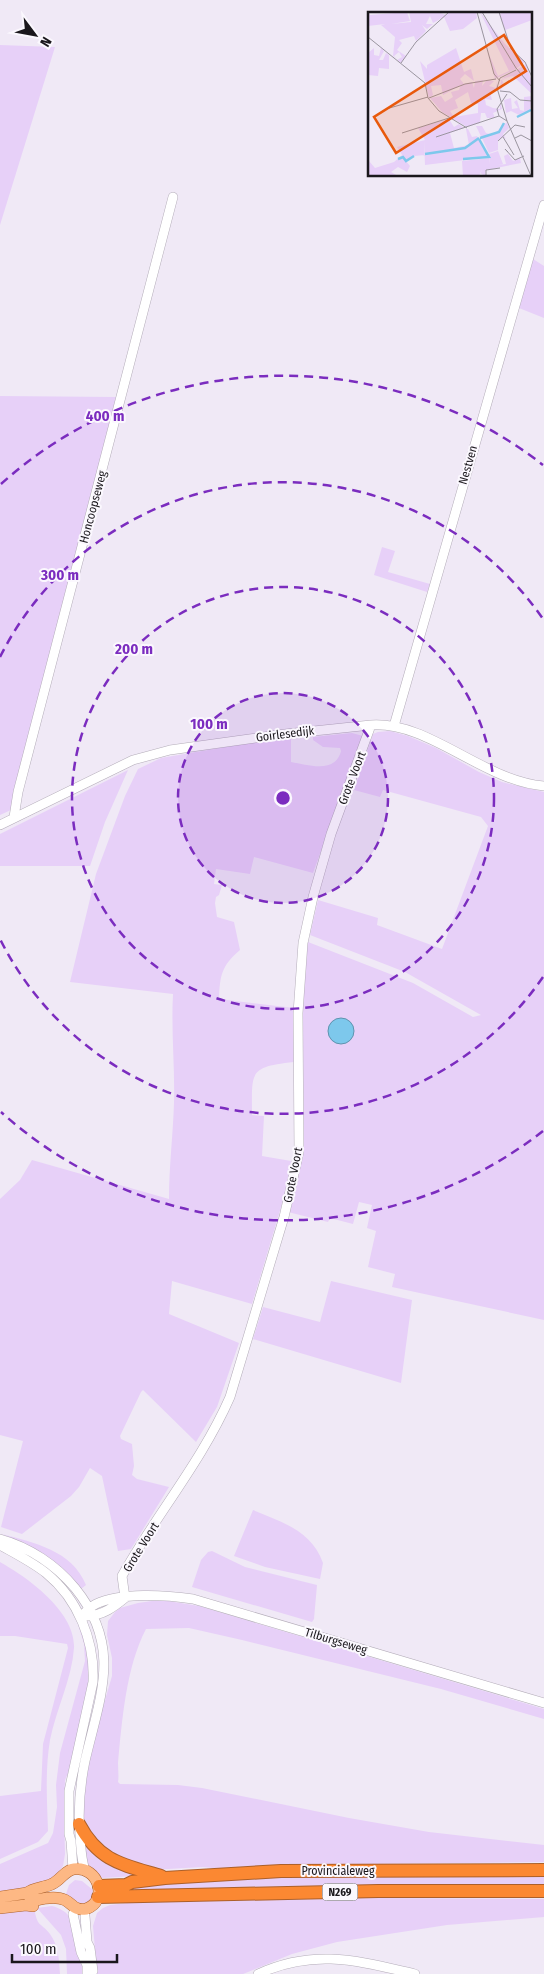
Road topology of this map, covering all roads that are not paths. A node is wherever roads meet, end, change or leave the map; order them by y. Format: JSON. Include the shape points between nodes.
{"nodes":[{"id":1,"x":173,"y":197,"type":"dead end"},
{"id":2,"x":544,"y":205,"type":"edge"},
{"id":3,"x":371,"y":725,"type":"junction"},
{"id":4,"x":394,"y":726,"type":"junction"},
{"id":5,"x":544,"y":786,"type":"edge"},
{"id":6,"x":14,"y":817,"type":"junction"},
{"id":7,"x":0,"y":825,"type":"edge"},
{"id":8,"x":0,"y":1539,"type":"edge"},
{"id":9,"x":0,"y":1545,"type":"edge"},
{"id":10,"x":125,"y":1598,"type":"junction"},
{"id":11,"x":91,"y":1612,"type":"junction"},
{"id":12,"x":81,"y":1617,"type":"junction"},
{"id":13,"x":544,"y":1703,"type":"edge"},
{"id":14,"x":79,"y":1824,"type":"junction"},
{"id":15,"x":85,"y":1870,"type":"junction"},
{"id":16,"x":544,"y":1870,"type":"edge"},
{"id":17,"x":71,"y":1872,"type":"junction"},
{"id":18,"x":166,"y":1878,"type":"junction"},
{"id":19,"x":544,"y":1891,"type":"edge"},
{"id":20,"x":60,"y":1892,"type":"junction"},
{"id":21,"x":99,"y":1892,"type":"junction"},
{"id":22,"x":0,"y":1897,"type":"edge"},
{"id":23,"x":26,"y":1899,"type":"junction"},
{"id":24,"x":0,"y":1908,"type":"edge"},
{"id":25,"x":87,"y":1913,"type":"junction"},
{"id":26,"x":73,"y":1914,"type":"junction"},
{"id":27,"x":87,"y":1974,"type":"edge"},
{"id":28,"x":93,"y":1974,"type":"edge"},
{"id":29,"x":258,"y":1974,"type":"edge"},
{"id":30,"x":415,"y":1974,"type":"edge"}],
"edges":[{"from":1,"to":6,"type":"street","name":"Honcoopseweg"},
{"from":2,"to":4,"type":"street","name":"Nestven"},
{"from":3,"to":4,"type":"street","name":"Goirlesedijk"},
{"from":3,"to":6,"type":"street","name":"Goirlesedijk","via":[[170,750],[133,760]]},
{"from":3,"to":10,"type":"street","name":"Grote Voort","via":[[331,834],[303,943],[298,1013],[299,1152],[284,1217],[230,1396],[200,1453],[122,1576]]},
{"from":4,"to":5,"type":"street","name":"Goirlesedijk","via":[[422,736],[498,774]]},
{"from":6,"to":7,"type":"street","name":"Goirlesedijk"},
{"from":8,"to":11,"type":"street","via":[[20,1546],[54,1566]]},
{"from":9,"to":12,"type":"street","via":[[47,1574]]},
{"from":10,"to":11,"type":"street","via":[[115,1607]]},
{"from":10,"to":13,"type":"street","name":"Tilburgseweg","via":[[173,1596],[193,1599]]},
{"from":11,"to":12,"type":"street"},
{"from":11,"to":14,"type":"street","via":[[102,1639],[105,1668],[82,1778]]},
{"from":12,"to":17,"type":"street","via":[[90,1643],[94,1670],[71,1778]]},
{"from":14,"to":15,"type":"street"},
{"from":14,"to":18,"type":"highway","via":[[96,1848],[111,1860]]},
{"from":15,"to":17,"type":"main road"},
{"from":15,"to":21,"type":"main road"},
{"from":16,"to":18,"type":"highway","name":"Provincialeweg","number":"N269","via":[[282,1871]]},
{"from":17,"to":20,"type":"main road"},
{"from":17,"to":21,"type":"main road","number":"N269","via":[[83,1876]]},
{"from":18,"to":21,"type":"highway","name":"Provincialeweg","number":"N269","via":[[132,1882]]},
{"from":19,"to":21,"type":"highway","name":"Provincialeweg","number":"N269","via":[[136,1898]]},
{"from":20,"to":23,"type":"main road"},
{"from":20,"to":23,"type":"main road","via":[[32,1894]]},
{"from":20,"to":25,"type":"main road","via":[[76,1909]]},
{"from":20,"to":26,"type":"main road"},
{"from":21,"to":25,"type":"main road"},
{"from":22,"to":23,"type":"main road"},
{"from":23,"to":24,"type":"main road"},
{"from":25,"to":26,"type":"main road"},
{"from":25,"to":28,"type":"street","via":[[87,1942]]},
{"from":26,"to":27,"type":"street"},
{"from":29,"to":30,"type":"street","via":[[309,1959],[348,1959]]}]}
